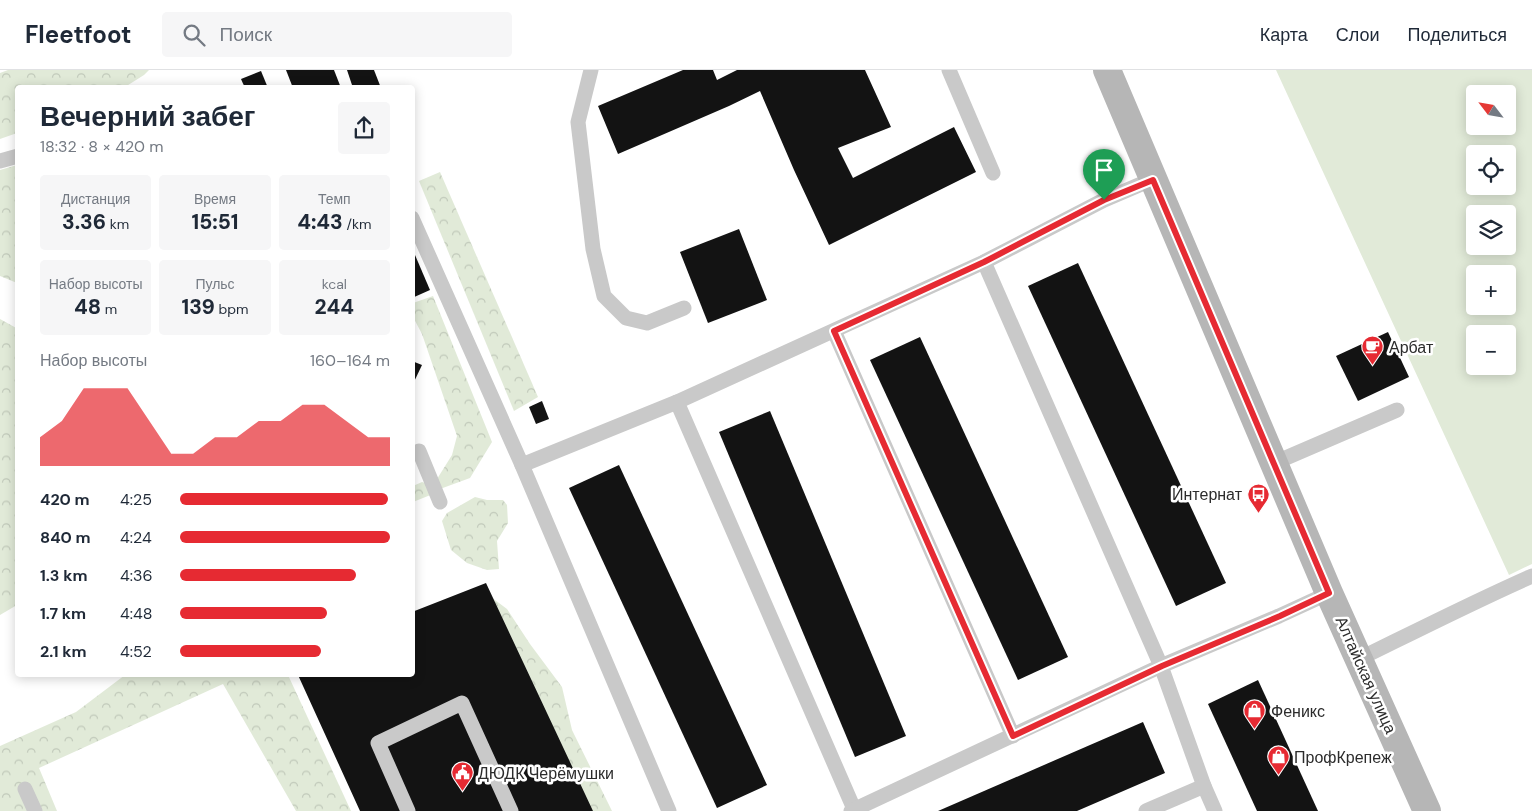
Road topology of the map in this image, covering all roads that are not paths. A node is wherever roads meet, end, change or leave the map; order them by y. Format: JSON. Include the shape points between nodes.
{"nodes":[{"id":1,"x":591,"y":70,"type":"edge"},
{"id":2,"x":949,"y":70,"type":"edge"},
{"id":3,"x":1107,"y":70,"type":"edge"},
{"id":4,"x":15,"y":157,"type":"edge"},
{"id":5,"x":0,"y":161,"type":"edge"},
{"id":6,"x":993,"y":173,"type":"dead end"},
{"id":7,"x":1153,"y":180,"type":"junction"},
{"id":8,"x":415,"y":225,"type":"edge"},
{"id":9,"x":984,"y":262,"type":"junction"},
{"id":10,"x":684,"y":308,"type":"dead end"},
{"id":11,"x":834,"y":331,"type":"junction"},
{"id":12,"x":678,"y":402,"type":"junction"},
{"id":13,"x":1396,"y":410,"type":"dead end"},
{"id":14,"x":419,"y":451,"type":"dead end"},
{"id":15,"x":1274,"y":463,"type":"junction"},
{"id":16,"x":522,"y":466,"type":"junction"},
{"id":17,"x":440,"y":502,"type":"dead end"},
{"id":18,"x":1532,"y":576,"type":"edge"},
{"id":19,"x":1329,"y":593,"type":"junction"},
{"id":20,"x":1359,"y":659,"type":"junction"},
{"id":21,"x":1162,"y":666,"type":"junction"},
{"id":22,"x":1013,"y":736,"type":"junction"},
{"id":23,"x":1204,"y":786,"type":"junction"},
{"id":24,"x":25,"y":789,"type":"dead end"},
{"id":25,"x":853,"y":810,"type":"edge"},
{"id":26,"x":35,"y":811,"type":"edge"},
{"id":27,"x":408,"y":811,"type":"edge"},
{"id":28,"x":511,"y":811,"type":"edge"},
{"id":29,"x":669,"y":811,"type":"edge"},
{"id":30,"x":1146,"y":811,"type":"edge"},
{"id":31,"x":1215,"y":811,"type":"edge"},
{"id":32,"x":1427,"y":811,"type":"edge"}],
"edges":[{"from":1,"to":10,"type":"lane","via":[[578,122],[593,249],[604,296],[626,318],[646,323]]},
{"from":2,"to":6,"type":"lane"},
{"from":3,"to":7,"type":"main road","name":"Алтайская улица"},
{"from":4,"to":5,"type":"lane"},
{"from":7,"to":9,"type":"lane","via":[[1104,200]]},
{"from":7,"to":15,"type":"main road","name":"Алтайская улица"},
{"from":8,"to":16,"type":"lane"},
{"from":9,"to":11,"type":"lane"},
{"from":9,"to":21,"type":"lane"},
{"from":11,"to":12,"type":"lane"},
{"from":11,"to":22,"type":"lane"},
{"from":12,"to":16,"type":"lane"},
{"from":12,"to":25,"type":"lane"},
{"from":13,"to":15,"type":"lane"},
{"from":14,"to":17,"type":"lane"},
{"from":15,"to":19,"type":"main road","name":"Алтайская улица"},
{"from":16,"to":29,"type":"lane"},
{"from":18,"to":20,"type":"lane"},
{"from":19,"to":20,"type":"main road","name":"Алтайская улица"},
{"from":19,"to":21,"type":"lane"},
{"from":20,"to":32,"type":"main road","name":"Алтайская улица"},
{"from":21,"to":22,"type":"lane"},
{"from":21,"to":23,"type":"lane"},
{"from":22,"to":25,"type":"lane"},
{"from":23,"to":30,"type":"lane"},
{"from":23,"to":31,"type":"lane"},
{"from":24,"to":26,"type":"lane"},
{"from":27,"to":28,"type":"lane","via":[[378,744],[462,703]]}]}
